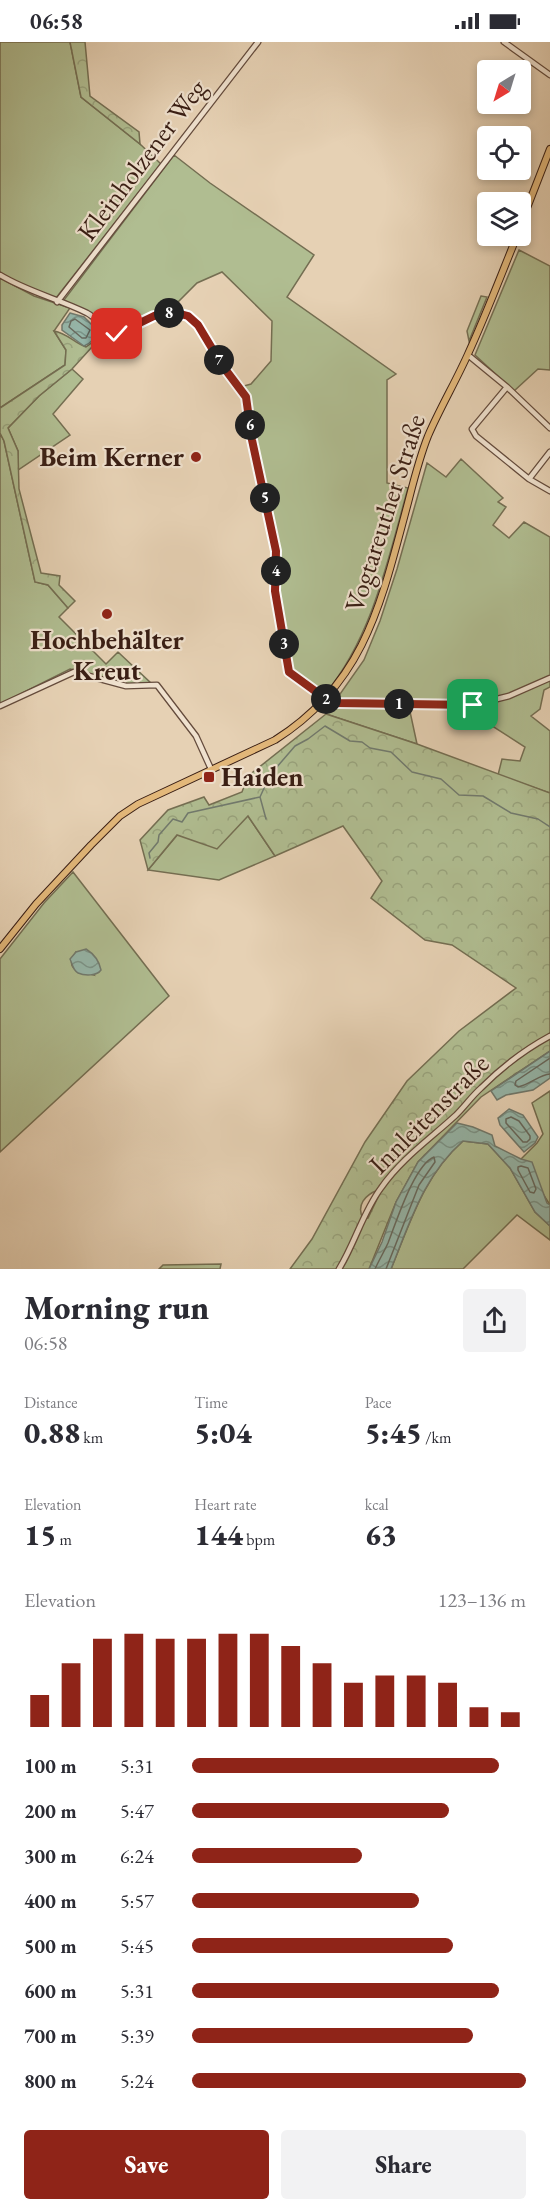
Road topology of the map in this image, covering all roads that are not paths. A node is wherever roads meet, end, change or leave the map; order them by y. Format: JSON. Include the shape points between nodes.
{"nodes":[{"id":1,"x":258,"y":42,"type":"edge"},
{"id":2,"x":504,"y":42,"type":"edge"},
{"id":3,"x":550,"y":75,"type":"edge"},
{"id":4,"x":550,"y":148,"type":"edge"},
{"id":5,"x":531,"y":197,"type":"edge"},
{"id":6,"x":513,"y":246,"type":"edge"},
{"id":7,"x":0,"y":275,"type":"edge"},
{"id":8,"x":57,"y":302,"type":"junction"},
{"id":9,"x":468,"y":355,"type":"junction"},
{"id":10,"x":507,"y":387,"type":"junction"},
{"id":11,"x":550,"y":428,"type":"edge"},
{"id":12,"x":550,"y":452,"type":"edge"},
{"id":13,"x":529,"y":479,"type":"junction"},
{"id":14,"x":550,"y":491,"type":"edge"},
{"id":15,"x":550,"y":678,"type":"edge"},
{"id":16,"x":326,"y":699,"type":"junction"},
{"id":17,"x":0,"y":706,"type":"edge"},
{"id":18,"x":210,"y":769,"type":"junction"},
{"id":19,"x":0,"y":950,"type":"edge"},
{"id":20,"x":550,"y":1036,"type":"edge"},
{"id":21,"x":339,"y":1269,"type":"edge"}],
"edges":[{"from":1,"to":8,"type":"street","name":"Kleinholzener Weg"},
{"from":2,"to":3,"type":"street"},
{"from":4,"to":5,"type":"main road"},
{"from":6,"to":9,"type":"main road","name":"Vogtareuther Straße"},
{"from":7,"to":8,"type":"street"},
{"from":8,"to":16,"type":"street","via":[[89,314],[107,332],[117,334],[138,322],[173,312],[188,316],[198,325],[246,397],[276,551],[275,591],[289,672]]},
{"from":9,"to":10,"type":"street"},
{"from":9,"to":16,"type":"main road","name":"Vogtareuther Straße","via":[[422,454],[370,629],[354,662]]},
{"from":10,"to":11,"type":"street"},
{"from":10,"to":13,"type":"street","via":[[472,429]]},
{"from":12,"to":13,"type":"street"},
{"from":13,"to":14,"type":"street"},
{"from":15,"to":16,"type":"street","via":[[509,696],[473,705],[345,704]]},
{"from":16,"to":18,"type":"main road","name":"Vogtareuther Straße","via":[[289,732]]},
{"from":17,"to":18,"type":"street","via":[[74,672],[126,686],[157,685],[196,736]]},
{"from":18,"to":19,"type":"main road","name":"Vogtareuther Straße","via":[[120,816],[36,904]]},
{"from":20,"to":21,"type":"street","name":"Innleitenstraße","via":[[511,1060],[400,1164],[369,1206]]}]}
